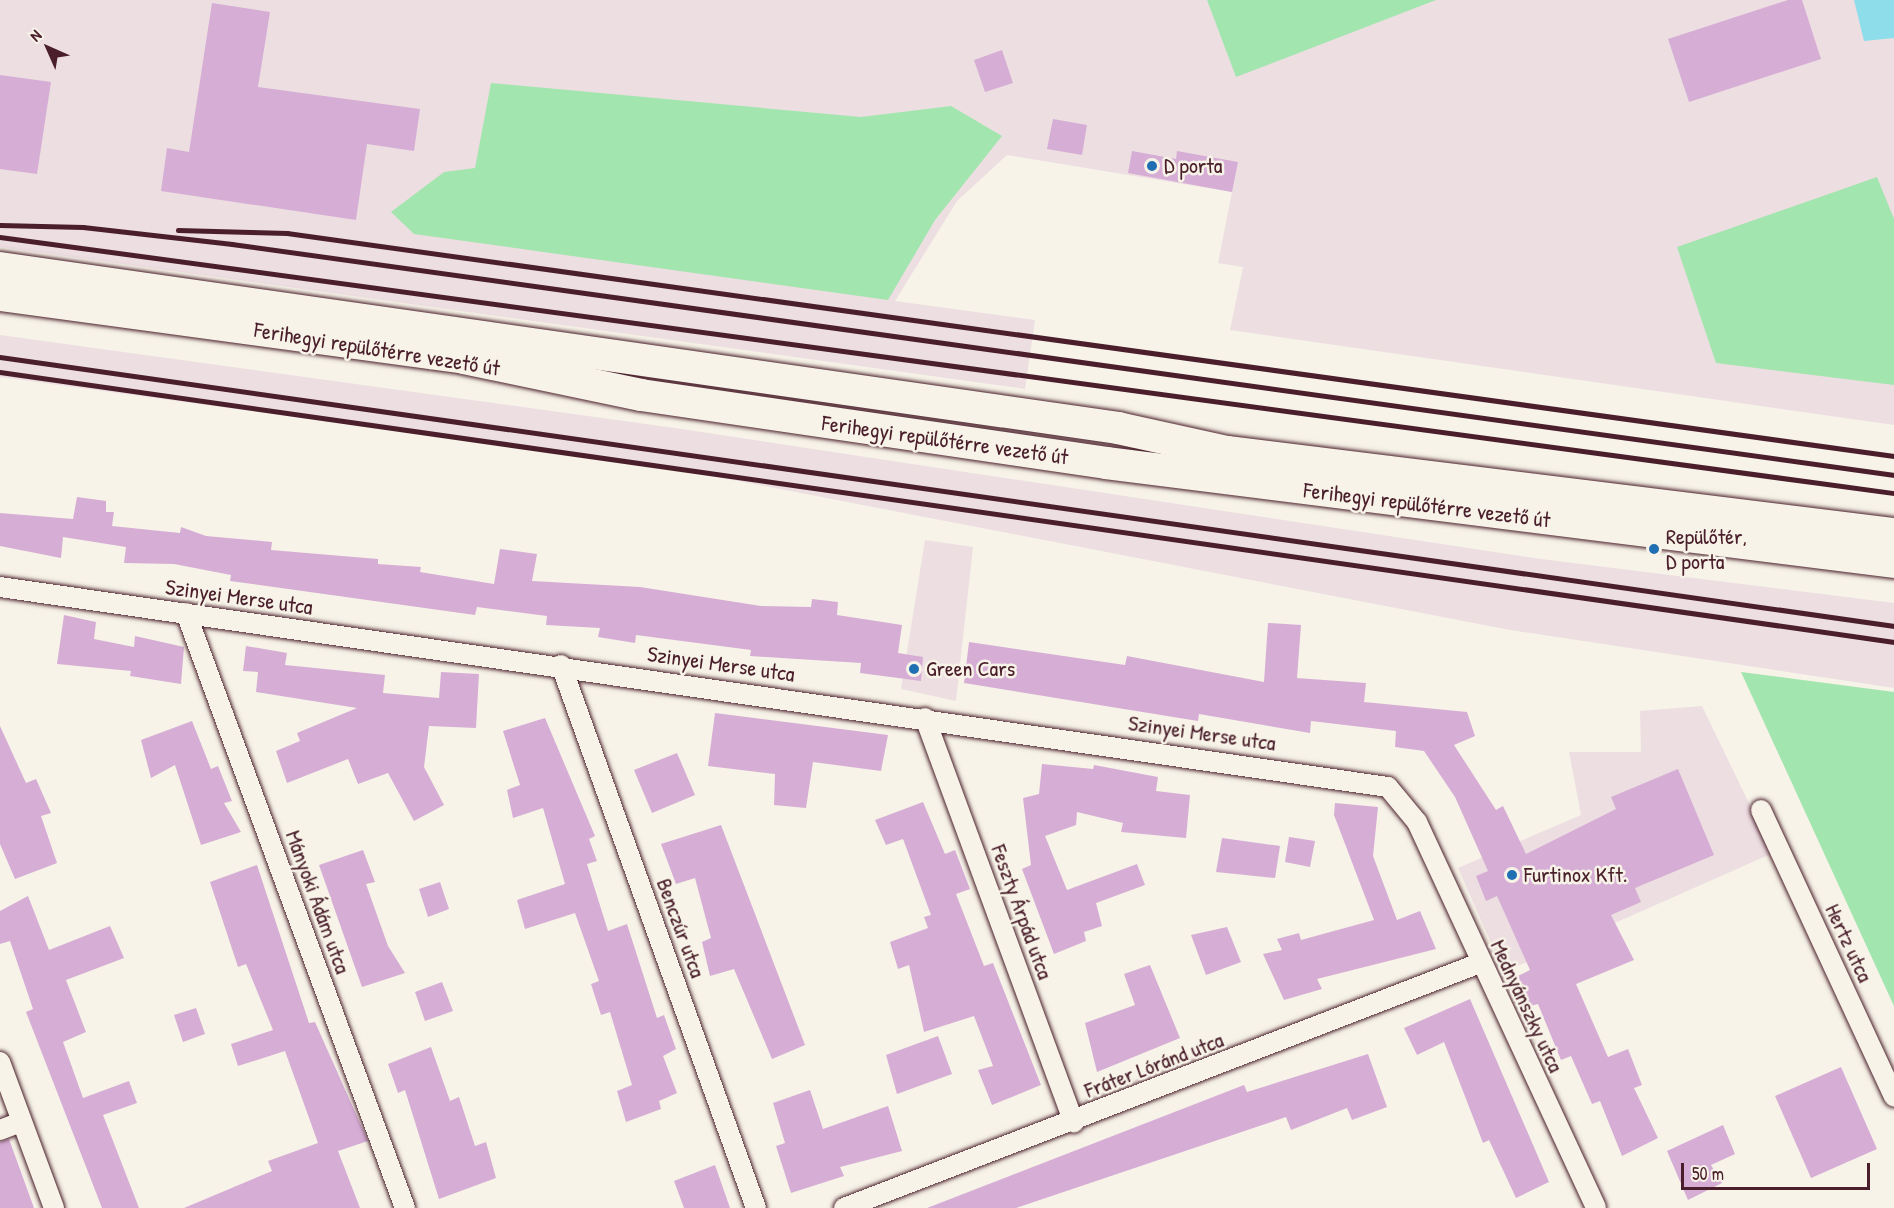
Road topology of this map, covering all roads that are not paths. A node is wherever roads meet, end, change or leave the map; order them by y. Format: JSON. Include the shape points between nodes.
{"nodes":[{"id":1,"x":0,"y":268,"type":"edge"},
{"id":2,"x":0,"y":295,"type":"edge"},
{"id":3,"x":1894,"y":534,"type":"edge"},
{"id":4,"x":1894,"y":562,"type":"edge"},
{"id":5,"x":0,"y":587,"type":"edge"},
{"id":6,"x":186,"y":613,"type":"junction"},
{"id":7,"x":561,"y":665,"type":"junction"},
{"id":8,"x":925,"y":718,"type":"junction"},
{"id":9,"x":1761,"y":810,"type":"dead end"},
{"id":10,"x":1417,"y":822,"type":"joint"},
{"id":11,"x":1480,"y":963,"type":"junction"},
{"id":12,"x":0,"y":1062,"type":"edge"},
{"id":13,"x":1894,"y":1097,"type":"edge"},
{"id":14,"x":21,"y":1122,"type":"junction"},
{"id":15,"x":1074,"y":1122,"type":"junction"},
{"id":16,"x":0,"y":1130,"type":"edge"},
{"id":17,"x":54,"y":1208,"type":"edge"},
{"id":18,"x":405,"y":1208,"type":"edge"},
{"id":19,"x":756,"y":1208,"type":"edge"},
{"id":20,"x":844,"y":1208,"type":"edge"},
{"id":21,"x":1596,"y":1208,"type":"edge"}],
"edges":[{"from":1,"to":3,"type":"main road","name":"Ferihegyi repülőtérre vezető út","via":[[1118,428],[1227,452]]},
{"from":2,"to":4,"type":"main road","name":"Ferihegyi repülőtérre vezető út","via":[[464,358],[641,395],[1179,474]]},
{"from":5,"to":6,"type":"street","name":"Szinyei Merse utca"},
{"from":6,"to":7,"type":"street","name":"Szinyei Merse utca"},
{"from":6,"to":18,"type":"street","name":"Mányoki Ádám utca"},
{"from":7,"to":8,"type":"street","name":"Szinyei Merse utca"},
{"from":7,"to":19,"type":"street","name":"Benczúr utca"},
{"from":8,"to":10,"type":"street","name":"Szinyei Merse utca","via":[[1366,780],[1388,787]]},
{"from":8,"to":15,"type":"street","name":"Feszty Árpád utca"},
{"from":9,"to":13,"type":"street","name":"Hertz utca"},
{"from":10,"to":11,"type":"street","name":"Mednyánszky utca"},
{"from":11,"to":15,"type":"street","name":"Fráter Lóránd utca"},
{"from":11,"to":21,"type":"street","name":"Mednyánszky utca"},
{"from":12,"to":14,"type":"street"},
{"from":14,"to":16,"type":"street"},
{"from":14,"to":17,"type":"street"},
{"from":15,"to":20,"type":"street","name":"Fráter Lóránd utca"}]}
